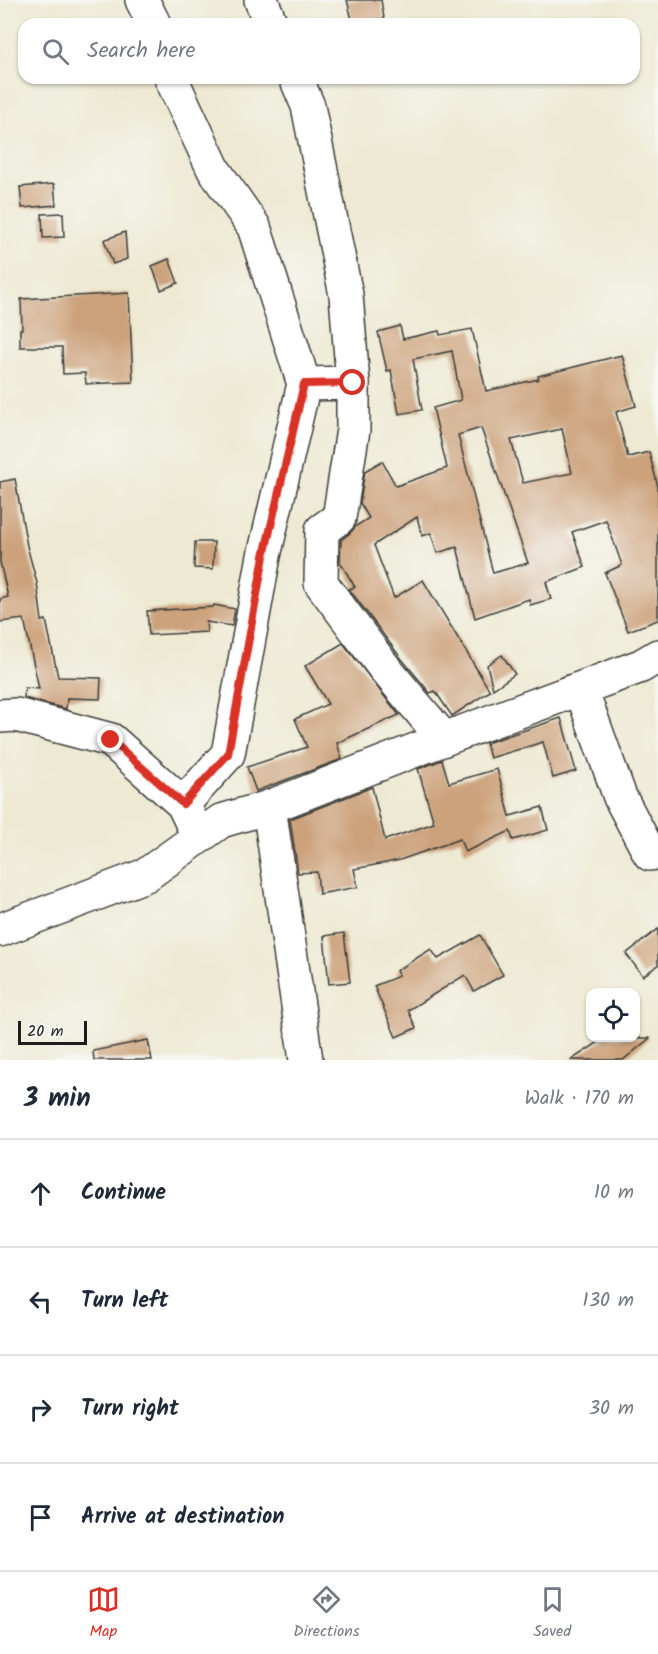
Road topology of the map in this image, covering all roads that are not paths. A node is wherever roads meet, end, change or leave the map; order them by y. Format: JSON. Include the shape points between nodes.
{"nodes":[{"id":1,"x":142,"y":0,"type":"edge"},
{"id":2,"x":261,"y":0,"type":"edge"},
{"id":3,"x":151,"y":18,"type":"edge"},
{"id":4,"x":268,"y":18,"type":"edge"},
{"id":5,"x":174,"y":84,"type":"edge"},
{"id":6,"x":299,"y":84,"type":"edge"},
{"id":7,"x":353,"y":383,"type":"junction"},
{"id":8,"x":304,"y":384,"type":"junction"},
{"id":9,"x":658,"y":656,"type":"edge"},
{"id":10,"x":581,"y":689,"type":"junction"},
{"id":11,"x":0,"y":716,"type":"edge"},
{"id":12,"x":444,"y":739,"type":"junction"},
{"id":13,"x":183,"y":804,"type":"junction"},
{"id":14,"x":269,"y":807,"type":"junction"},
{"id":15,"x":210,"y":829,"type":"junction"},
{"id":16,"x":658,"y":854,"type":"edge"},
{"id":17,"x":0,"y":930,"type":"edge"},
{"id":18,"x":306,"y":1060,"type":"edge"}],
"edges":[{"from":1,"to":3,"type":"street"},
{"from":2,"to":4,"type":"street"},
{"from":5,"to":8,"type":"street","via":[[213,170],[254,227]]},
{"from":6,"to":7,"type":"street","via":[[308,106],[346,295]]},
{"from":7,"to":8,"type":"street"},
{"from":7,"to":12,"type":"street","via":[[354,430],[339,518],[322,530],[321,583]]},
{"from":8,"to":13,"type":"street","via":[[264,556],[228,754]]},
{"from":9,"to":10,"type":"street"},
{"from":10,"to":12,"type":"street"},
{"from":10,"to":16,"type":"street","via":[[620,796],[650,854]]},
{"from":11,"to":13,"type":"street","via":[[16,715],[111,740]]},
{"from":12,"to":14,"type":"street"},
{"from":13,"to":15,"type":"street"},
{"from":14,"to":15,"type":"street"},
{"from":14,"to":18,"type":"street"},
{"from":15,"to":17,"type":"street","via":[[146,875]]}]}
